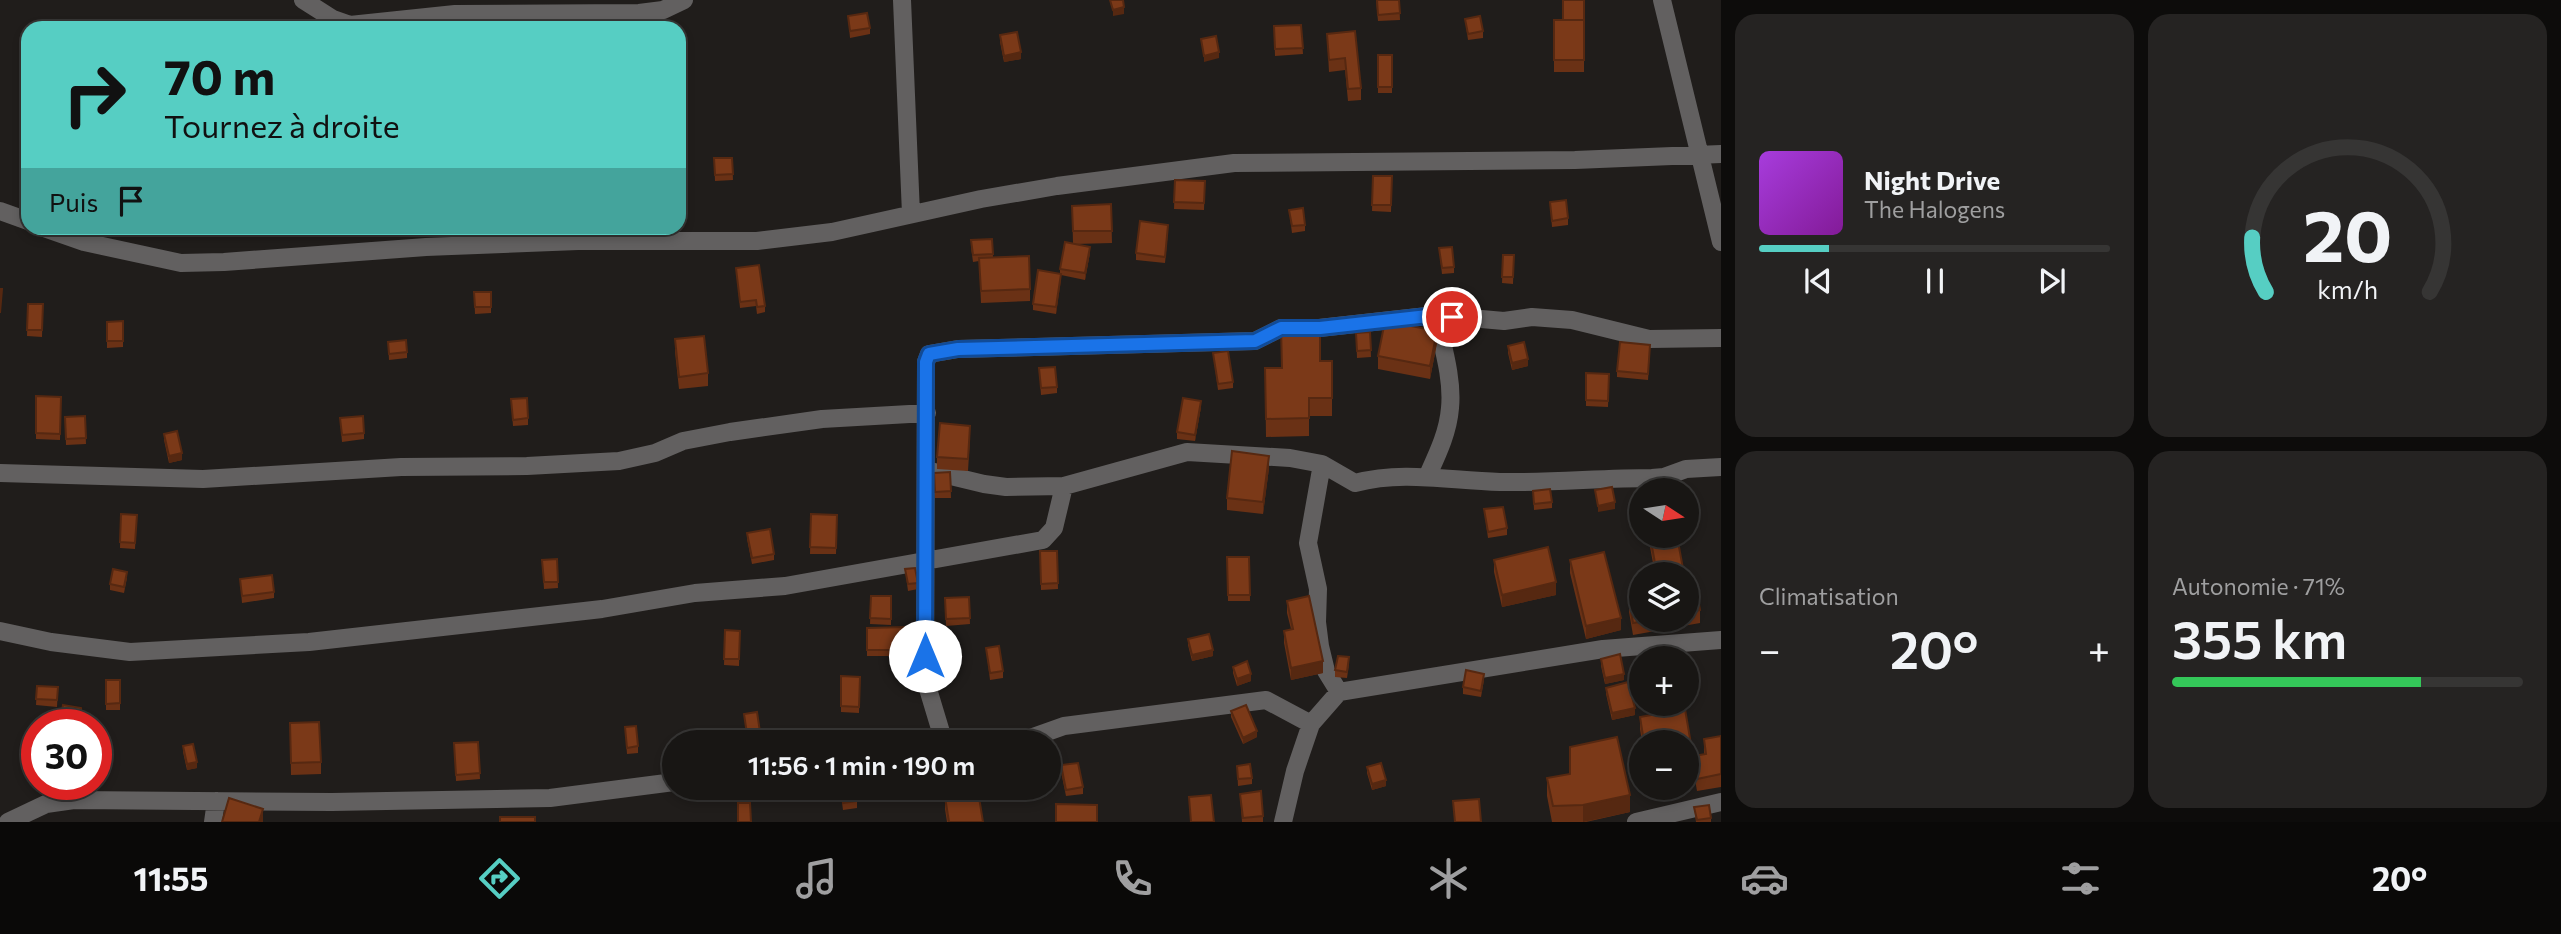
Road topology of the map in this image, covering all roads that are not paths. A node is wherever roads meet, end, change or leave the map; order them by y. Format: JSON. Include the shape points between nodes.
{"nodes":[{"id":1,"x":303,"y":0,"type":"edge"},
{"id":2,"x":684,"y":0,"type":"edge"},
{"id":3,"x":902,"y":0,"type":"edge"},
{"id":4,"x":1662,"y":0,"type":"edge"},
{"id":5,"x":339,"y":21,"type":"edge"},
{"id":6,"x":388,"y":21,"type":"edge"},
{"id":7,"x":1721,"y":153,"type":"edge"},
{"id":8,"x":1700,"y":156,"type":"junction"},
{"id":9,"x":0,"y":211,"type":"edge"},
{"id":10,"x":911,"y":214,"type":"junction"},
{"id":11,"x":21,"y":218,"type":"edge"},
{"id":12,"x":64,"y":235,"type":"edge"},
{"id":13,"x":1721,"y":242,"type":"edge"},
{"id":14,"x":1437,"y":315,"type":"junction"},
{"id":15,"x":1721,"y":338,"type":"edge"},
{"id":16,"x":927,"y":413,"type":"junction"},
{"id":17,"x":1322,"y":464,"type":"junction"},
{"id":18,"x":1721,"y":467,"type":"edge"},
{"id":19,"x":926,"y":470,"type":"junction"},
{"id":20,"x":0,"y":473,"type":"edge"},
{"id":21,"x":1427,"y":477,"type":"junction"},
{"id":22,"x":1064,"y":486,"type":"junction"},
{"id":23,"x":925,"y":562,"type":"junction"},
{"id":24,"x":0,"y":631,"type":"edge"},
{"id":25,"x":1721,"y":640,"type":"edge"},
{"id":26,"x":1339,"y":692,"type":"junction"},
{"id":27,"x":1311,"y":724,"type":"junction"},
{"id":28,"x":940,"y":730,"type":"edge"},
{"id":29,"x":1053,"y":730,"type":"edge"},
{"id":30,"x":662,"y":784,"type":"edge"},
{"id":31,"x":216,"y":801,"type":"junction"},
{"id":32,"x":1721,"y":802,"type":"edge"},
{"id":33,"x":8,"y":822,"type":"edge"},
{"id":34,"x":213,"y":822,"type":"edge"},
{"id":35,"x":1283,"y":822,"type":"edge"},
{"id":36,"x":1636,"y":822,"type":"edge"}],
"edges":[{"from":1,"to":5,"type":"street"},
{"from":2,"to":6,"type":"street","via":[[663,10],[639,13],[455,14]]},
{"from":3,"to":10,"type":"street"},
{"from":4,"to":8,"type":"street"},
{"from":7,"to":8,"type":"street"},
{"from":8,"to":10,"type":"street","via":[[1234,163],[1056,186]]},
{"from":8,"to":13,"type":"street"},
{"from":9,"to":11,"type":"street"},
{"from":10,"to":12,"type":"street","via":[[832,232],[757,241],[578,241],[181,263]]},
{"from":14,"to":15,"type":"street","via":[[1504,321],[1532,317],[1572,320],[1649,339]]},
{"from":14,"to":16,"type":"street","via":[[1281,328],[1255,341],[936,352],[929,354],[926,362]]},
{"from":14,"to":21,"type":"street","via":[[1450,409]]},
{"from":16,"to":19,"type":"street"},
{"from":16,"to":20,"type":"street","via":[[822,419],[730,432],[619,461],[203,479]]},
{"from":17,"to":21,"type":"street","via":[[1355,483],[1387,476]]},
{"from":17,"to":22,"type":"street","via":[[1187,452]]},
{"from":17,"to":26,"type":"street","via":[[1308,543],[1318,589],[1320,646],[1326,671]]},
{"from":18,"to":21,"type":"street","via":[[1686,469],[1664,477],[1570,481]]},
{"from":19,"to":22,"type":"street","via":[[1006,487]]},
{"from":19,"to":23,"type":"street"},
{"from":22,"to":23,"type":"street","via":[[1054,528],[1043,540]]},
{"from":23,"to":24,"type":"street","via":[[785,586],[695,593],[602,609],[309,642],[123,652]]},
{"from":23,"to":28,"type":"street","via":[[925,679]]},
{"from":25,"to":26,"type":"street","via":[[1603,649]]},
{"from":26,"to":27,"type":"street"},
{"from":27,"to":29,"type":"street","via":[[1266,700]]},
{"from":27,"to":35,"type":"street"},
{"from":30,"to":31,"type":"street","via":[[550,798]]},
{"from":31,"to":33,"type":"street","via":[[74,800],[46,804]]},
{"from":31,"to":34,"type":"street"},
{"from":32,"to":36,"type":"street"}]}
